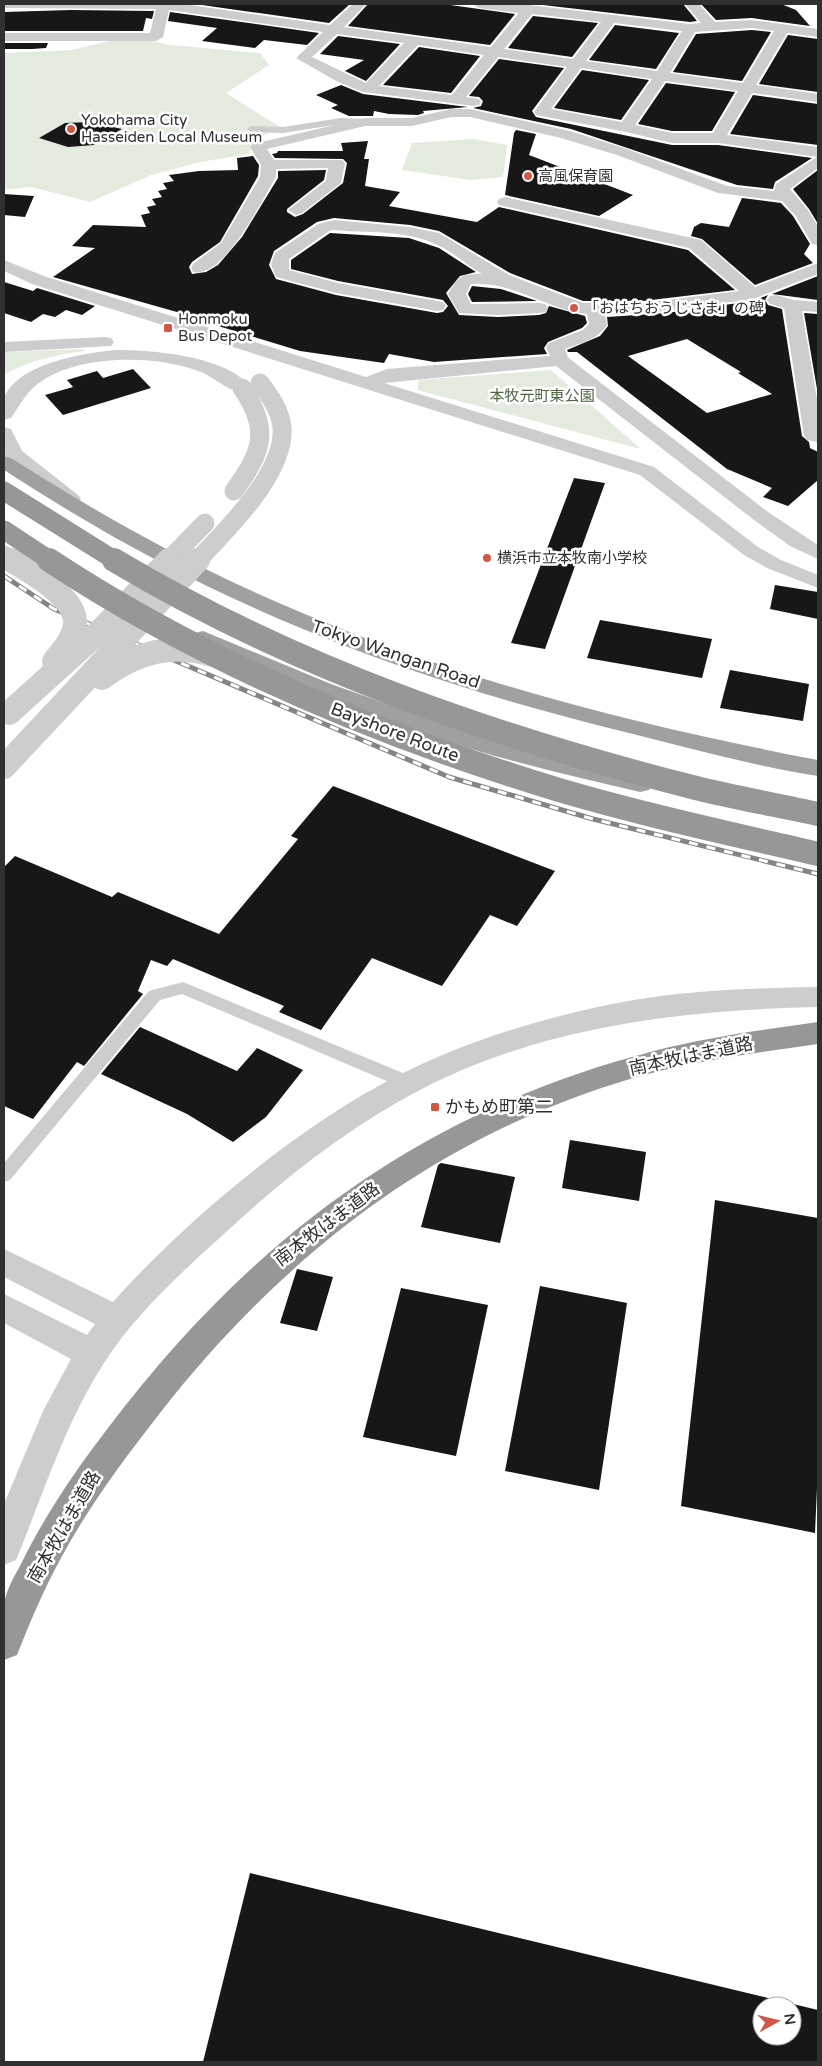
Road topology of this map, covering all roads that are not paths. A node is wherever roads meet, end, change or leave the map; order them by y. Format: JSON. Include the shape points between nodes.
{"nodes":[{"id":1,"x":4,"y":4,"type":"edge"},
{"id":2,"x":164,"y":4,"type":"edge"},
{"id":3,"x":272,"y":4,"type":"edge"},
{"id":4,"x":360,"y":4,"type":"edge"},
{"id":5,"x":479,"y":4,"type":"edge"},
{"id":6,"x":692,"y":4,"type":"edge"},
{"id":7,"x":529,"y":9,"type":"junction"},
{"id":8,"x":255,"y":18,"type":"junction"},
{"id":9,"x":610,"y":20,"type":"junction"},
{"id":10,"x":711,"y":26,"type":"junction"},
{"id":11,"x":241,"y":28,"type":"dead end"},
{"id":12,"x":690,"y":28,"type":"junction"},
{"id":13,"x":334,"y":29,"type":"junction"},
{"id":14,"x":782,"y":29,"type":"junction"},
{"id":15,"x":818,"y":33,"type":"edge"},
{"id":16,"x":4,"y":38,"type":"edge"},
{"id":17,"x":415,"y":40,"type":"junction"},
{"id":18,"x":495,"y":51,"type":"junction"},
{"id":19,"x":577,"y":63,"type":"junction"},
{"id":20,"x":662,"y":75,"type":"junction"},
{"id":21,"x":747,"y":88,"type":"junction"},
{"id":22,"x":368,"y":89,"type":"junction"},
{"id":23,"x":818,"y":98,"type":"edge"},
{"id":24,"x":456,"y":99,"type":"junction"},
{"id":25,"x":541,"y":112,"type":"junction"},
{"id":26,"x":365,"y":122,"type":"junction"},
{"id":27,"x":626,"y":127,"type":"junction"},
{"id":28,"x":251,"y":129,"type":"dead end"},
{"id":29,"x":718,"y":138,"type":"junction"},
{"id":30,"x":818,"y":152,"type":"edge"},
{"id":31,"x":818,"y":161,"type":"edge"},
{"id":32,"x":269,"y":165,"type":"junction"},
{"id":33,"x":787,"y":197,"type":"junction"},
{"id":34,"x":505,"y":202,"type":"dead end"},
{"id":35,"x":296,"y":210,"type":"dead end"},
{"id":36,"x":818,"y":240,"type":"edge"},
{"id":37,"x":4,"y":265,"type":"edge"},
{"id":38,"x":199,"y":268,"type":"dead end"},
{"id":39,"x":818,"y":268,"type":"edge"},
{"id":40,"x":753,"y":294,"type":"junction"},
{"id":41,"x":792,"y":305,"type":"junction"},
{"id":42,"x":437,"y":306,"type":"dead end"},
{"id":43,"x":818,"y":307,"type":"edge"},
{"id":44,"x":595,"y":310,"type":"junction"},
{"id":45,"x":4,"y":347,"type":"edge"},
{"id":46,"x":560,"y":360,"type":"junction"},
{"id":47,"x":364,"y":384,"type":"junction"},
{"id":48,"x":251,"y":386,"type":"junction"},
{"id":49,"x":4,"y":414,"type":"edge"},
{"id":50,"x":4,"y":433,"type":"edge"},
{"id":51,"x":818,"y":436,"type":"edge"},
{"id":52,"x":4,"y":462,"type":"edge"},
{"id":53,"x":4,"y":491,"type":"edge"},
{"id":54,"x":97,"y":518,"type":"junction"},
{"id":55,"x":4,"y":530,"type":"edge"},
{"id":56,"x":4,"y":535,"type":"edge"},
{"id":57,"x":818,"y":553,"type":"edge"},
{"id":58,"x":4,"y":555,"type":"edge"},
{"id":59,"x":818,"y":582,"type":"edge"},
{"id":60,"x":6,"y":716,"type":"edge"},
{"id":61,"x":40,"y":729,"type":"junction"},
{"id":62,"x":529,"y":758,"type":"junction"},
{"id":63,"x":4,"y":767,"type":"edge"},
{"id":64,"x":818,"y":768,"type":"edge"},
{"id":65,"x":818,"y":814,"type":"edge"},
{"id":66,"x":818,"y":819,"type":"edge"},
{"id":67,"x":818,"y":854,"type":"edge"},
{"id":68,"x":818,"y":997,"type":"edge"},
{"id":69,"x":818,"y":1024,"type":"edge"},
{"id":70,"x":818,"y":1033,"type":"edge"},
{"id":71,"x":409,"y":1083,"type":"junction"},
{"id":72,"x":4,"y":1175,"type":"edge"},
{"id":73,"x":4,"y":1262,"type":"edge"},
{"id":74,"x":4,"y":1308,"type":"edge"},
{"id":75,"x":116,"y":1319,"type":"junction"},
{"id":76,"x":92,"y":1354,"type":"junction"},
{"id":77,"x":4,"y":1548,"type":"edge"},
{"id":78,"x":4,"y":1609,"type":"edge"},
{"id":79,"x":4,"y":1642,"type":"edge"}],
"edges":[{"from":1,"to":2,"type":"street"},
{"from":2,"to":8,"type":"street"},
{"from":2,"to":16,"type":"street","via":[[156,37]]},
{"from":3,"to":8,"type":"street"},
{"from":4,"to":13,"type":"street"},
{"from":5,"to":7,"type":"street"},
{"from":6,"to":10,"type":"street"},
{"from":7,"to":9,"type":"street"},
{"from":7,"to":18,"type":"street"},
{"from":8,"to":11,"type":"street"},
{"from":8,"to":13,"type":"street"},
{"from":9,"to":12,"type":"street"},
{"from":9,"to":19,"type":"street"},
{"from":10,"to":12,"type":"street"},
{"from":10,"to":14,"type":"street","via":[[752,24]]},
{"from":12,"to":20,"type":"street"},
{"from":13,"to":17,"type":"street"},
{"from":13,"to":22,"type":"street","via":[[303,58]]},
{"from":14,"to":15,"type":"street"},
{"from":14,"to":21,"type":"street"},
{"from":17,"to":18,"type":"street"},
{"from":17,"to":22,"type":"street"},
{"from":18,"to":19,"type":"street"},
{"from":18,"to":24,"type":"street"},
{"from":19,"to":20,"type":"street"},
{"from":19,"to":25,"type":"street"},
{"from":20,"to":21,"type":"street"},
{"from":20,"to":27,"type":"street"},
{"from":21,"to":23,"type":"street"},
{"from":21,"to":29,"type":"street"},
{"from":22,"to":24,"type":"street"},
{"from":24,"to":25,"type":"street"},
{"from":25,"to":27,"type":"street"},
{"from":26,"to":28,"type":"lane","via":[[341,121],[282,130]]},
{"from":26,"to":32,"type":"street","via":[[258,147]]},
{"from":26,"to":33,"type":"street","via":[[412,122],[452,113],[476,114],[565,134],[724,190]]},
{"from":27,"to":29,"type":"street","via":[[672,138]]},
{"from":29,"to":30,"type":"street"},
{"from":31,"to":33,"type":"street","via":[[782,188]]},
{"from":32,"to":35,"type":"street","via":[[337,162],[334,182]]},
{"from":32,"to":38,"type":"street","via":[[268,177],[227,246]]},
{"from":33,"to":36,"type":"street","via":[[802,213]]},
{"from":34,"to":40,"type":"street","via":[[695,244]]},
{"from":37,"to":47,"type":"street","via":[[38,280]]},
{"from":39,"to":40,"type":"street"},
{"from":40,"to":41,"type":"street"},
{"from":40,"to":44,"type":"street"},
{"from":41,"to":43,"type":"street"},
{"from":41,"to":51,"type":"street","via":[[814,436]]},
{"from":42,"to":44,"type":"street","via":[[304,281],[282,273],[281,257],[324,227],[334,225],[410,232],[448,243],[498,275],[534,308]]},
{"from":44,"to":46,"type":"street","via":[[598,325],[589,334],[555,347]]},
{"from":45,"to":48,"type":"street","via":[[102,342],[162,345],[187,349],[231,364]]},
{"from":46,"to":47,"type":"street","via":[[387,375]]},
{"from":46,"to":57,"type":"street","via":[[761,516],[796,542]]},
{"from":47,"to":59,"type":"street","via":[[647,471],[751,551]]},
{"from":48,"to":49,"type":"street","via":[[194,364],[149,356],[104,356],[44,372],[16,392]]},
{"from":48,"to":60,"type":"street","bridge":true,"via":[[261,425],[261,439],[246,475],[211,518],[102,629]]},
{"from":48,"to":61,"type":"street","bridge":true,"via":[[278,408],[282,424],[282,440],[266,477],[230,524]]},
{"from":50,"to":54,"type":"street","via":[[14,454],[26,465]]},
{"from":52,"to":54,"type":"highway","name":"Tokyo Wangan Road"},
{"from":53,"to":65,"type":"highway","name":"Bayshore Route","bridge":true,"via":[[71,535],[153,582],[244,630],[343,673],[571,753],[697,788]]},
{"from":54,"to":64,"type":"highway","name":"Tokyo Wangan Road","via":[[222,585],[310,624],[409,662],[606,720],[708,746]]},
{"from":55,"to":67,"type":"highway","name":"Bayshore Route","bridge":true,"via":[[127,609],[313,701],[431,747],[560,790],[693,826]]},
{"from":56,"to":62,"type":"highway","via":[[38,557],[140,609],[258,662],[367,705]]},
{"from":58,"to":60,"type":"street","bridge":true,"via":[[68,601],[75,621],[62,650]]},
{"from":61,"to":62,"type":"street","bridge":true,"via":[[115,667],[144,653],[194,650],[416,732]]},
{"from":61,"to":63,"type":"street","bridge":true},
{"from":62,"to":66,"type":"highway","via":[[693,796]]},
{"from":68,"to":71,"type":"street","via":[[658,1007],[572,1024],[490,1048]]},
{"from":69,"to":78,"type":"highway","name":"南本牧はま道路","via":[[686,1044],[572,1077],[468,1120],[383,1167],[341,1196],[259,1262],[177,1347],[65,1496],[39,1538]]},
{"from":70,"to":79,"type":"highway","name":"南本牧はま道路","via":[[690,1054],[602,1077],[465,1134],[407,1166],[349,1204],[281,1258],[229,1307],[144,1406],[50,1542]]},
{"from":71,"to":72,"type":"lane","via":[[183,988],[155,995]]},
{"from":71,"to":75,"type":"street","via":[[332,1129],[251,1188]]},
{"from":73,"to":75,"type":"street"},
{"from":74,"to":76,"type":"street"},
{"from":75,"to":76,"type":"street"},
{"from":76,"to":77,"type":"street","via":[[56,1422]]}]}
